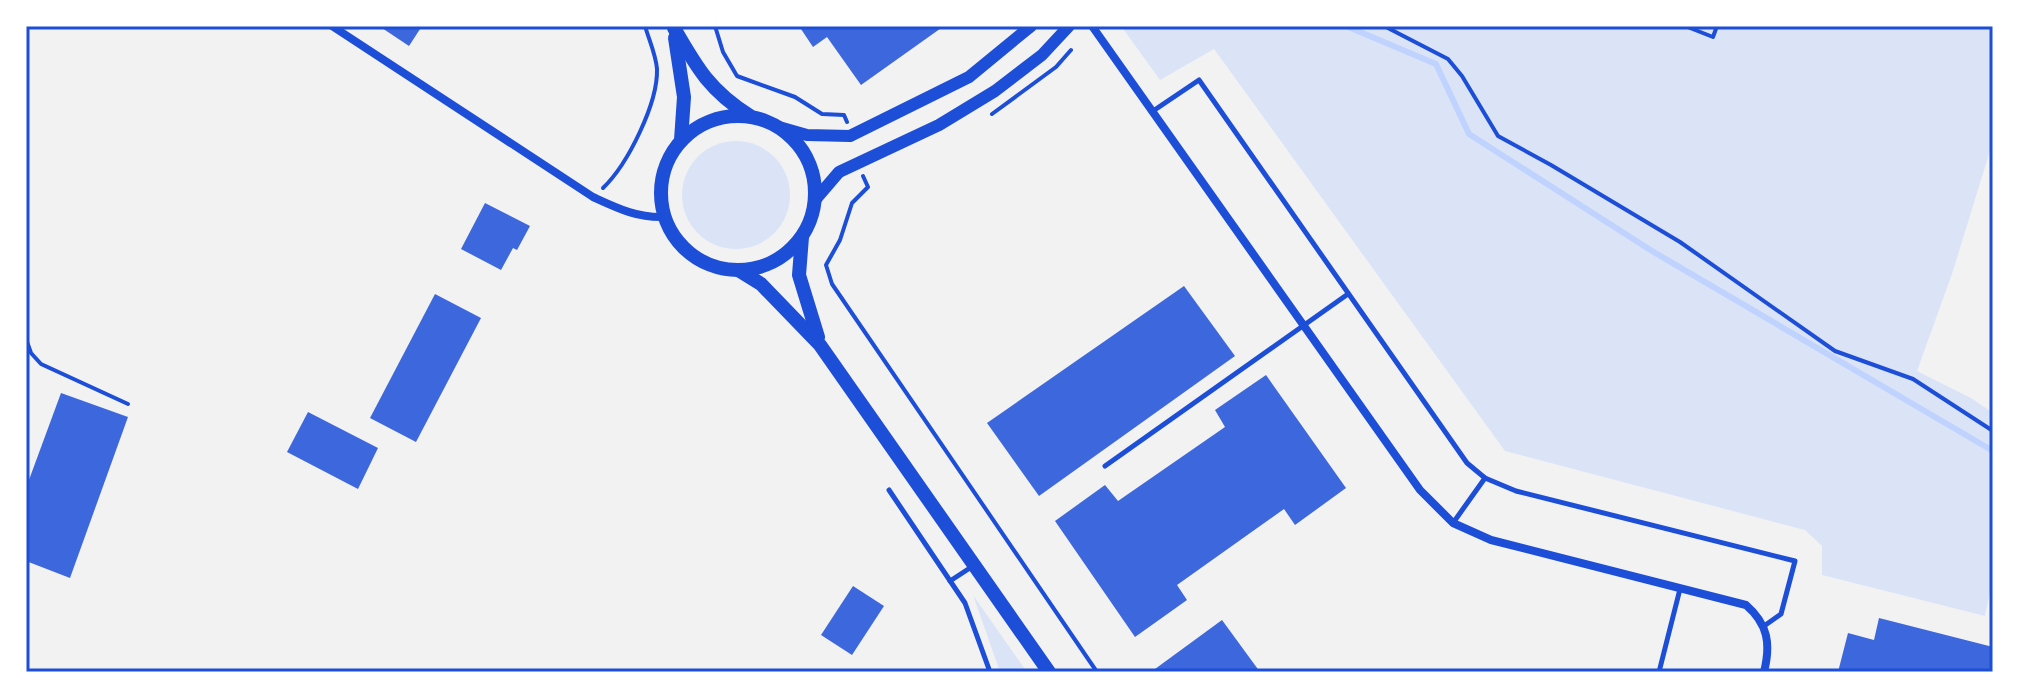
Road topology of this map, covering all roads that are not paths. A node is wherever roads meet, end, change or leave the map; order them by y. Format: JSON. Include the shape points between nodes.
{"nodes":[{"id":1,"x":332,"y":26,"type":"edge"},
{"id":2,"x":1031,"y":26,"type":"edge"},
{"id":3,"x":1069,"y":26,"type":"edge"},
{"id":4,"x":1092,"y":26,"type":"edge"},
{"id":5,"x":674,"y":27,"type":"edge"},
{"id":6,"x":1153,"y":111,"type":"junction"},
{"id":7,"x":750,"y":116,"type":"junction"},
{"id":8,"x":779,"y":127,"type":"junction"},
{"id":9,"x":681,"y":140,"type":"junction"},
{"id":10,"x":815,"y":200,"type":"junction"},
{"id":11,"x":664,"y":217,"type":"junction"},
{"id":12,"x":802,"y":236,"type":"junction"},
{"id":13,"x":740,"y":271,"type":"junction"},
{"id":14,"x":1348,"y":294,"type":"junction"},
{"id":15,"x":1304,"y":324,"type":"junction"},
{"id":16,"x":820,"y":345,"type":"junction"},
{"id":17,"x":1105,"y":466,"type":"dead end"},
{"id":18,"x":1485,"y":478,"type":"junction"},
{"id":19,"x":889,"y":490,"type":"dead end"},
{"id":20,"x":1453,"y":523,"type":"junction"},
{"id":21,"x":973,"y":566,"type":"junction"},
{"id":22,"x":950,"y":581,"type":"junction"},
{"id":23,"x":1680,"y":588,"type":"junction"},
{"id":24,"x":1764,"y":626,"type":"junction"},
{"id":25,"x":990,"y":672,"type":"edge"},
{"id":26,"x":1049,"y":672,"type":"edge"},
{"id":27,"x":1659,"y":672,"type":"edge"},
{"id":28,"x":1764,"y":672,"type":"edge"}],
"edges":[{"from":1,"to":11,"type":"street","via":[[593,197],[631,214]]},
{"from":2,"to":8,"type":"street","via":[[969,77],[850,136],[807,135]]},
{"from":3,"to":10,"type":"street","via":[[995,91],[939,125],[839,172]]},
{"from":4,"to":6,"type":"street"},
{"from":5,"to":7,"type":"main road","via":[[709,84]]},
{"from":5,"to":9,"type":"main road","via":[[684,97]]},
{"from":6,"to":14,"type":"lane","via":[[1199,80]]},
{"from":6,"to":15,"type":"street"},
{"from":7,"to":8,"type":"main road"},
{"from":7,"to":9,"type":"main road","via":[[725,116],[701,124]]},
{"from":8,"to":10,"type":"main road","via":[[807,159]]},
{"from":9,"to":11,"type":"main road","via":[[662,176]]},
{"from":10,"to":12,"type":"main road"},
{"from":11,"to":13,"type":"main road","via":[[675,239],[693,256]]},
{"from":12,"to":13,"type":"main road","via":[[764,266]]},
{"from":12,"to":16,"type":"main road","via":[[799,275]]},
{"from":13,"to":16,"type":"main road","via":[[761,284]]},
{"from":14,"to":15,"type":"lane"},
{"from":14,"to":18,"type":"lane","via":[[1467,463]]},
{"from":15,"to":17,"type":"lane"},
{"from":15,"to":20,"type":"street","via":[[1420,490]]},
{"from":16,"to":21,"type":"main road"},
{"from":18,"to":20,"type":"lane"},
{"from":18,"to":24,"type":"lane","via":[[1516,491],[1795,561],[1781,614]]},
{"from":19,"to":22,"type":"lane"},
{"from":20,"to":23,"type":"street","via":[[1491,540]]},
{"from":21,"to":22,"type":"lane"},
{"from":21,"to":26,"type":"main road"},
{"from":22,"to":25,"type":"lane","via":[[965,603]]},
{"from":23,"to":24,"type":"street","via":[[1746,605]]},
{"from":23,"to":27,"type":"lane"},
{"from":24,"to":28,"type":"street"}]}
